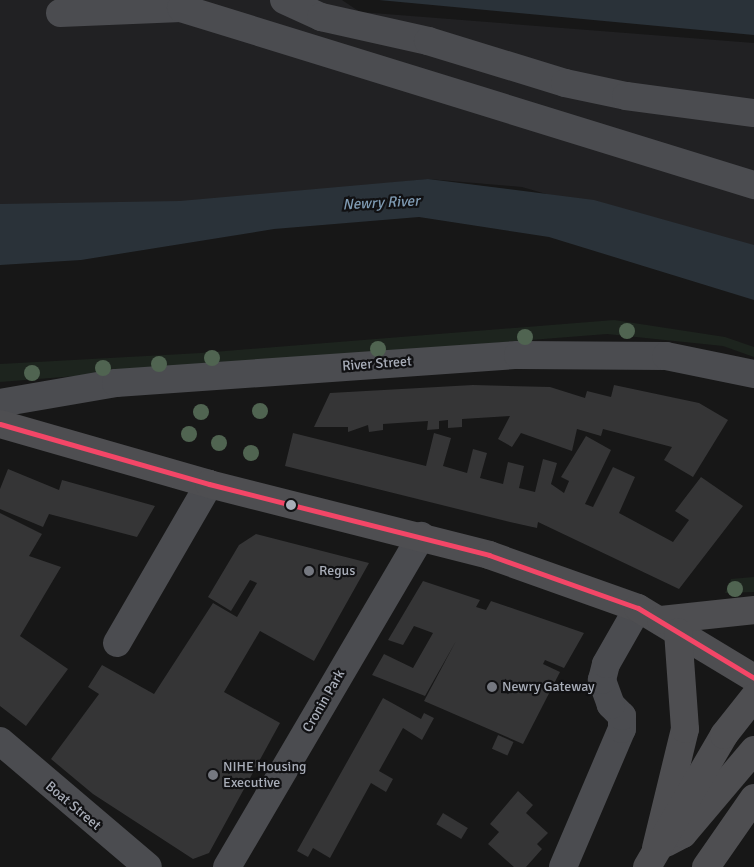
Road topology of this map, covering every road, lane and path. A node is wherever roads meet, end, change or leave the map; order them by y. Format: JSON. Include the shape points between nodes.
{"nodes":[{"id":1,"x":284,"y":0,"type":"edge"},
{"id":2,"x":190,"y":4,"type":"edge"},
{"id":3,"x":60,"y":12,"type":"dead end"},
{"id":4,"x":754,"y":113,"type":"edge"},
{"id":5,"x":754,"y":186,"type":"edge"},
{"id":6,"x":754,"y":374,"type":"edge"},
{"id":7,"x":0,"y":402,"type":"edge"},
{"id":8,"x":0,"y":424,"type":"edge"},
{"id":9,"x":209,"y":484,"type":"junction"},
{"id":10,"x":421,"y":536,"type":"junction"},
{"id":11,"x":754,"y":610,"type":"edge"},
{"id":12,"x":659,"y":620,"type":"junction"},
{"id":13,"x":117,"y":643,"type":"dead end"},
{"id":14,"x":754,"y":678,"type":"edge"},
{"id":15,"x":754,"y":697,"type":"edge"},
{"id":16,"x":0,"y":742,"type":"edge"},
{"id":17,"x":754,"y":750,"type":"edge"},
{"id":18,"x":754,"y":798,"type":"edge"},
{"id":19,"x":652,"y":857,"type":"edge"},
{"id":20,"x":148,"y":867,"type":"edge"},
{"id":21,"x":227,"y":867,"type":"edge"},
{"id":22,"x":563,"y":867,"type":"edge"},
{"id":23,"x":706,"y":867,"type":"edge"}],
"edges":[{"from":1,"to":4,"type":"street","via":[[321,17],[428,41],[565,83],[626,96]]},
{"from":2,"to":3,"type":"street"},
{"from":2,"to":5,"type":"street"},
{"from":6,"to":7,"type":"street","name":"River Street","via":[[666,356],[518,355],[116,383]]},
{"from":8,"to":9,"type":"highway"},
{"from":9,"to":10,"type":"highway"},
{"from":9,"to":13,"type":"street"},
{"from":10,"to":12,"type":"highway"},
{"from":10,"to":21,"type":"street","name":"Cronin Park"},
{"from":11,"to":12,"type":"highway"},
{"from":12,"to":14,"type":"highway"},
{"from":12,"to":19,"type":"highway","via":[[685,729]]},
{"from":12,"to":22,"type":"street","via":[[602,680],[611,705],[622,716],[622,729]]},
{"from":15,"to":19,"type":"highway","via":[[724,735]]},
{"from":16,"to":20,"type":"street","name":"Boat Street"},
{"from":17,"to":19,"type":"highway","via":[[683,834]]},
{"from":18,"to":23,"type":"highway"}]}
